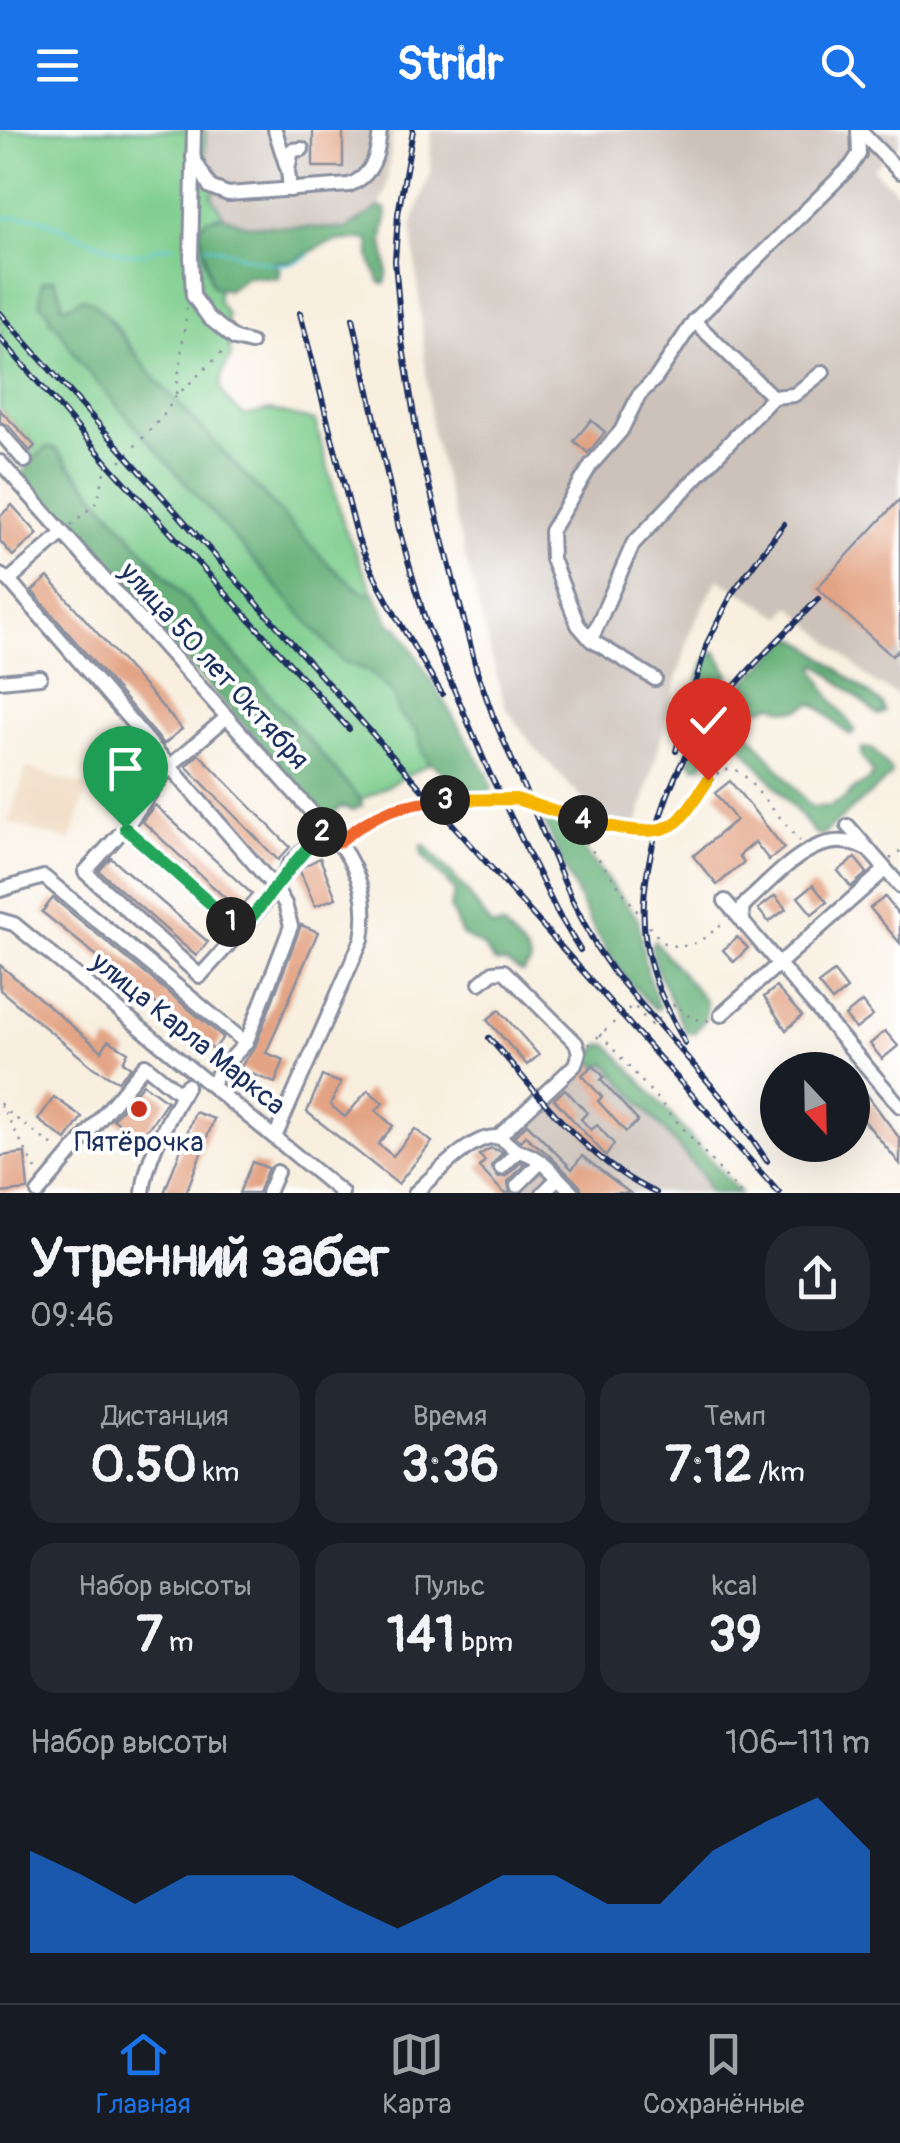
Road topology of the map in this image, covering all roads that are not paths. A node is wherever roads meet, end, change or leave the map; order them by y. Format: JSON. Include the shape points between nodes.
{"nodes":[{"id":1,"x":194,"y":130,"type":"edge"},
{"id":2,"x":275,"y":130,"type":"edge"},
{"id":3,"x":380,"y":130,"type":"edge"},
{"id":4,"x":858,"y":130,"type":"edge"},
{"id":5,"x":302,"y":149,"type":"dead end"},
{"id":6,"x":193,"y":158,"type":"junction"},
{"id":7,"x":894,"y":162,"type":"edge"},
{"id":8,"x":288,"y":170,"type":"junction"},
{"id":9,"x":290,"y":190,"type":"junction"},
{"id":10,"x":694,"y":321,"type":"junction"},
{"id":11,"x":251,"y":343,"type":"dead end"},
{"id":12,"x":823,"y":372,"type":"dead end"},
{"id":13,"x":773,"y":397,"type":"junction"},
{"id":14,"x":0,"y":432,"type":"edge"},
{"id":15,"x":25,"y":461,"type":"dead end"},
{"id":16,"x":0,"y":462,"type":"edge"},
{"id":17,"x":62,"y":533,"type":"junction"},
{"id":18,"x":5,"y":578,"type":"edge"},
{"id":19,"x":591,"y":640,"type":"junction"},
{"id":20,"x":40,"y":677,"type":"dead end"},
{"id":21,"x":656,"y":679,"type":"dead end"},
{"id":22,"x":0,"y":681,"type":"edge"},
{"id":23,"x":227,"y":717,"type":"junction"},
{"id":24,"x":170,"y":766,"type":"junction"},
{"id":25,"x":848,"y":826,"type":"dead end"},
{"id":26,"x":125,"y":828,"type":"junction"},
{"id":27,"x":325,"y":828,"type":"junction"},
{"id":28,"x":867,"y":849,"type":"junction"},
{"id":29,"x":886,"y":870,"type":"junction"},
{"id":30,"x":900,"y":886,"type":"edge"},
{"id":31,"x":276,"y":889,"type":"junction"},
{"id":32,"x":0,"y":890,"type":"edge"},
{"id":33,"x":724,"y":901,"type":"dead end"},
{"id":34,"x":739,"y":918,"type":"junction"},
{"id":35,"x":0,"y":920,"type":"edge"},
{"id":36,"x":240,"y":931,"type":"junction"},
{"id":37,"x":778,"y":963,"type":"junction"},
{"id":38,"x":480,"y":984,"type":"dead end"},
{"id":39,"x":721,"y":1015,"type":"road end"},
{"id":40,"x":246,"y":1043,"type":"junction"},
{"id":41,"x":193,"y":1070,"type":"junction"},
{"id":42,"x":211,"y":1086,"type":"junction"},
{"id":43,"x":185,"y":1088,"type":"junction"},
{"id":44,"x":900,"y":1106,"type":"edge"},
{"id":45,"x":276,"y":1137,"type":"junction"},
{"id":46,"x":498,"y":1137,"type":"junction"},
{"id":47,"x":518,"y":1151,"type":"junction"},
{"id":48,"x":541,"y":1162,"type":"junction"},
{"id":49,"x":501,"y":1168,"type":"dead end"},
{"id":50,"x":277,"y":1172,"type":"dead end"},
{"id":51,"x":558,"y":1178,"type":"junction"},
{"id":52,"x":517,"y":1186,"type":"dead end"},
{"id":53,"x":40,"y":1188,"type":"edge"},
{"id":54,"x":143,"y":1193,"type":"edge"},
{"id":55,"x":268,"y":1193,"type":"edge"},
{"id":56,"x":342,"y":1193,"type":"edge"},
{"id":57,"x":415,"y":1193,"type":"edge"},
{"id":58,"x":543,"y":1193,"type":"edge"},
{"id":59,"x":573,"y":1193,"type":"edge"}],
"edges":[{"from":1,"to":6,"type":"street"},
{"from":2,"to":8,"type":"street"},
{"from":3,"to":9,"type":"street","via":[[376,160],[357,182]]},
{"from":4,"to":7,"type":"street"},
{"from":4,"to":10,"type":"street","via":[[860,154],[851,166]]},
{"from":5,"to":8,"type":"street","via":[[292,150]]},
{"from":6,"to":9,"type":"street","via":[[203,179],[221,192]]},
{"from":6,"to":11,"type":"street","via":[[193,296],[209,318]]},
{"from":8,"to":9,"type":"street"},
{"from":10,"to":13,"type":"street"},
{"from":10,"to":19,"type":"street","via":[[552,531],[559,580]]},
{"from":12,"to":13,"type":"street","via":[[794,395]]},
{"from":13,"to":19,"type":"street","via":[[633,544]]},
{"from":14,"to":15,"type":"street"},
{"from":16,"to":17,"type":"street","name":"улица 50 лет Октября"},
{"from":17,"to":18,"type":"street"},
{"from":17,"to":23,"type":"street","name":"улица 50 лет Октября"},
{"from":18,"to":24,"type":"street"},
{"from":19,"to":21,"type":"street"},
{"from":20,"to":22,"type":"street"},
{"from":23,"to":24,"type":"street"},
{"from":23,"to":27,"type":"street","name":"улица 50 лет Октября"},
{"from":24,"to":26,"type":"street"},
{"from":24,"to":31,"type":"street"},
{"from":25,"to":28,"type":"street"},
{"from":26,"to":36,"type":"street"},
{"from":26,"to":36,"type":"street","via":[[85,872],[200,976]]},
{"from":27,"to":31,"type":"street"},
{"from":27,"to":45,"type":"street","name":"улица 50 лет Октября","via":[[361,883],[362,939]]},
{"from":28,"to":29,"type":"street"},
{"from":28,"to":34,"type":"street","via":[[846,841],[810,848],[746,902]]},
{"from":29,"to":30,"type":"street"},
{"from":29,"to":37,"type":"street"},
{"from":31,"to":36,"type":"street"},
{"from":31,"to":40,"type":"street","via":[[290,926]]},
{"from":32,"to":40,"type":"street","via":[[44,878]]},
{"from":33,"to":34,"type":"street"},
{"from":34,"to":37,"type":"street"},
{"from":35,"to":41,"type":"street","name":"улица Карла Маркса","via":[[14,924]]},
{"from":37,"to":39,"type":"street"},
{"from":37,"to":44,"type":"street"},
{"from":38,"to":46,"type":"street","via":[[504,970],[580,1052],[575,1065]]},
{"from":40,"to":42,"type":"street"},
{"from":41,"to":42,"type":"street","name":"улица Карла Маркса"},
{"from":41,"to":43,"type":"street"},
{"from":42,"to":45,"type":"street","name":"улица Карла Маркса"},
{"from":43,"to":53,"type":"street","via":[[177,1091],[146,1065]]},
{"from":43,"to":54,"type":"street","via":[[158,1139]]},
{"from":45,"to":56,"type":"street","name":"улица Карла Маркса"},
{"from":46,"to":47,"type":"street"},
{"from":46,"to":57,"type":"street","via":[[464,1149]]},
{"from":47,"to":48,"type":"street"},
{"from":47,"to":49,"type":"street"},
{"from":48,"to":51,"type":"street"},
{"from":48,"to":52,"type":"street"},
{"from":50,"to":55,"type":"street"},
{"from":51,"to":58,"type":"street"},
{"from":51,"to":59,"type":"street"}]}
